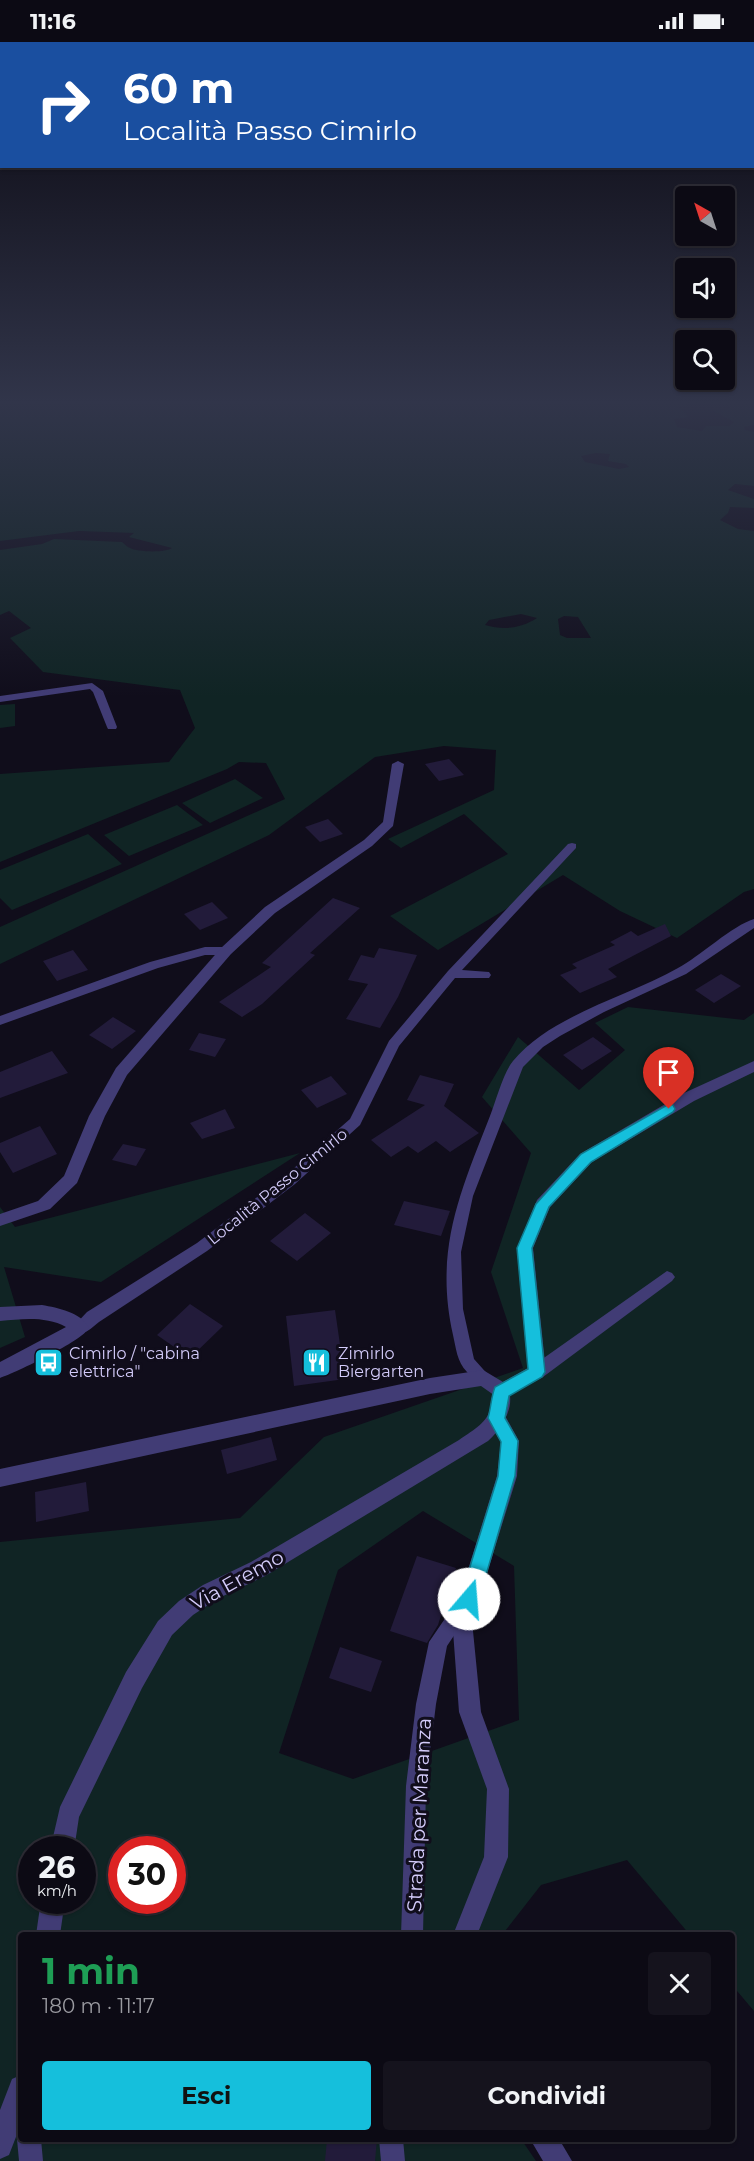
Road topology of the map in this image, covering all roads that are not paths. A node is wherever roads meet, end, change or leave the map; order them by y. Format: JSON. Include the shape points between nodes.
{"nodes":[{"id":1,"x":0,"y":699,"type":"edge"},
{"id":2,"x":112,"y":727,"type":"dead end"},
{"id":3,"x":398,"y":764,"type":"dead end"},
{"id":4,"x":572,"y":846,"type":"dead end"},
{"id":5,"x":754,"y":923,"type":"edge"},
{"id":6,"x":226,"y":951,"type":"junction"},
{"id":7,"x":452,"y":974,"type":"junction"},
{"id":8,"x":485,"y":975,"type":"dead end"},
{"id":9,"x":0,"y":1021,"type":"edge"},
{"id":10,"x":754,"y":1066,"type":"edge"},
{"id":11,"x":0,"y":1220,"type":"edge"},
{"id":12,"x":667,"y":1277,"type":"dead end"},
{"id":13,"x":0,"y":1314,"type":"edge"},
{"id":14,"x":80,"y":1328,"type":"junction"},
{"id":15,"x":0,"y":1370,"type":"edge"},
{"id":16,"x":537,"y":1372,"type":"junction"},
{"id":17,"x":483,"y":1378,"type":"junction"},
{"id":18,"x":501,"y":1392,"type":"junction"},
{"id":19,"x":496,"y":1418,"type":"junction"},
{"id":20,"x":0,"y":1478,"type":"edge"},
{"id":21,"x":469,"y":1599,"type":"junction"},
{"id":22,"x":64,"y":1836,"type":"edge"},
{"id":23,"x":51,"y":1914,"type":"edge"},
{"id":24,"x":48,"y":1932,"type":"edge"},
{"id":25,"x":412,"y":1932,"type":"edge"},
{"id":26,"x":466,"y":1932,"type":"edge"},
{"id":27,"x":18,"y":2096,"type":"edge"},
{"id":28,"x":29,"y":2142,"type":"edge"},
{"id":29,"x":391,"y":2142,"type":"edge"},
{"id":30,"x":545,"y":2142,"type":"edge"},
{"id":31,"x":0,"y":2146,"type":"edge"},
{"id":32,"x":32,"y":2161,"type":"edge"},
{"id":33,"x":393,"y":2161,"type":"edge"},
{"id":34,"x":559,"y":2161,"type":"edge"}],
"edges":[{"from":1,"to":2,"type":"street","via":[[93,686]]},
{"from":3,"to":6,"type":"street","via":[[389,823],[377,837],[270,910]]},
{"from":4,"to":7,"type":"lane","name":"Località Passo Cimirlo"},
{"from":5,"to":17,"type":"lane","via":[[682,971],[555,1033],[517,1065],[466,1196],[454,1252],[454,1308],[467,1362]]},
{"from":6,"to":9,"type":"lane","via":[[205,951],[154,965]]},
{"from":6,"to":11,"type":"street","via":[[121,1072],[97,1116],[71,1179],[44,1205]]},
{"from":7,"to":8,"type":"lane"},
{"from":7,"to":14,"type":"lane","name":"Località Passo Cimirlo","via":[[394,1044],[355,1122],[290,1180],[202,1247]]},
{"from":10,"to":16,"type":"street","via":[[689,1097],[586,1158],[543,1204],[525,1248]]},
{"from":12,"to":16,"type":"lane"},
{"from":13,"to":14,"type":"street","via":[[50,1313],[67,1317]]},
{"from":14,"to":15,"type":"street","name":"Località Passo Cimirlo"},
{"from":16,"to":18,"type":"street"},
{"from":17,"to":18,"type":"street"},
{"from":17,"to":20,"type":"street"},
{"from":18,"to":19,"type":"street"},
{"from":19,"to":21,"type":"street","name":"Strada per Maranza","via":[[510,1441],[507,1476]]},
{"from":19,"to":22,"type":"street","name":"Via Eremo","via":[[490,1429],[466,1446],[258,1569],[210,1592],[165,1628],[134,1680],[68,1815]]},
{"from":21,"to":25,"type":"lane","name":"Strada per Maranza","via":[[438,1642],[426,1704],[416,1786]]},
{"from":21,"to":26,"type":"street","name":"Strada per Maranza","via":[[463,1631],[470,1712],[498,1789],[496,1857]]},
{"from":23,"to":24,"type":"street"},
{"from":27,"to":31,"type":"street"},
{"from":28,"to":32,"type":"lane"},
{"from":29,"to":33,"type":"lane"},
{"from":30,"to":34,"type":"street"}]}
